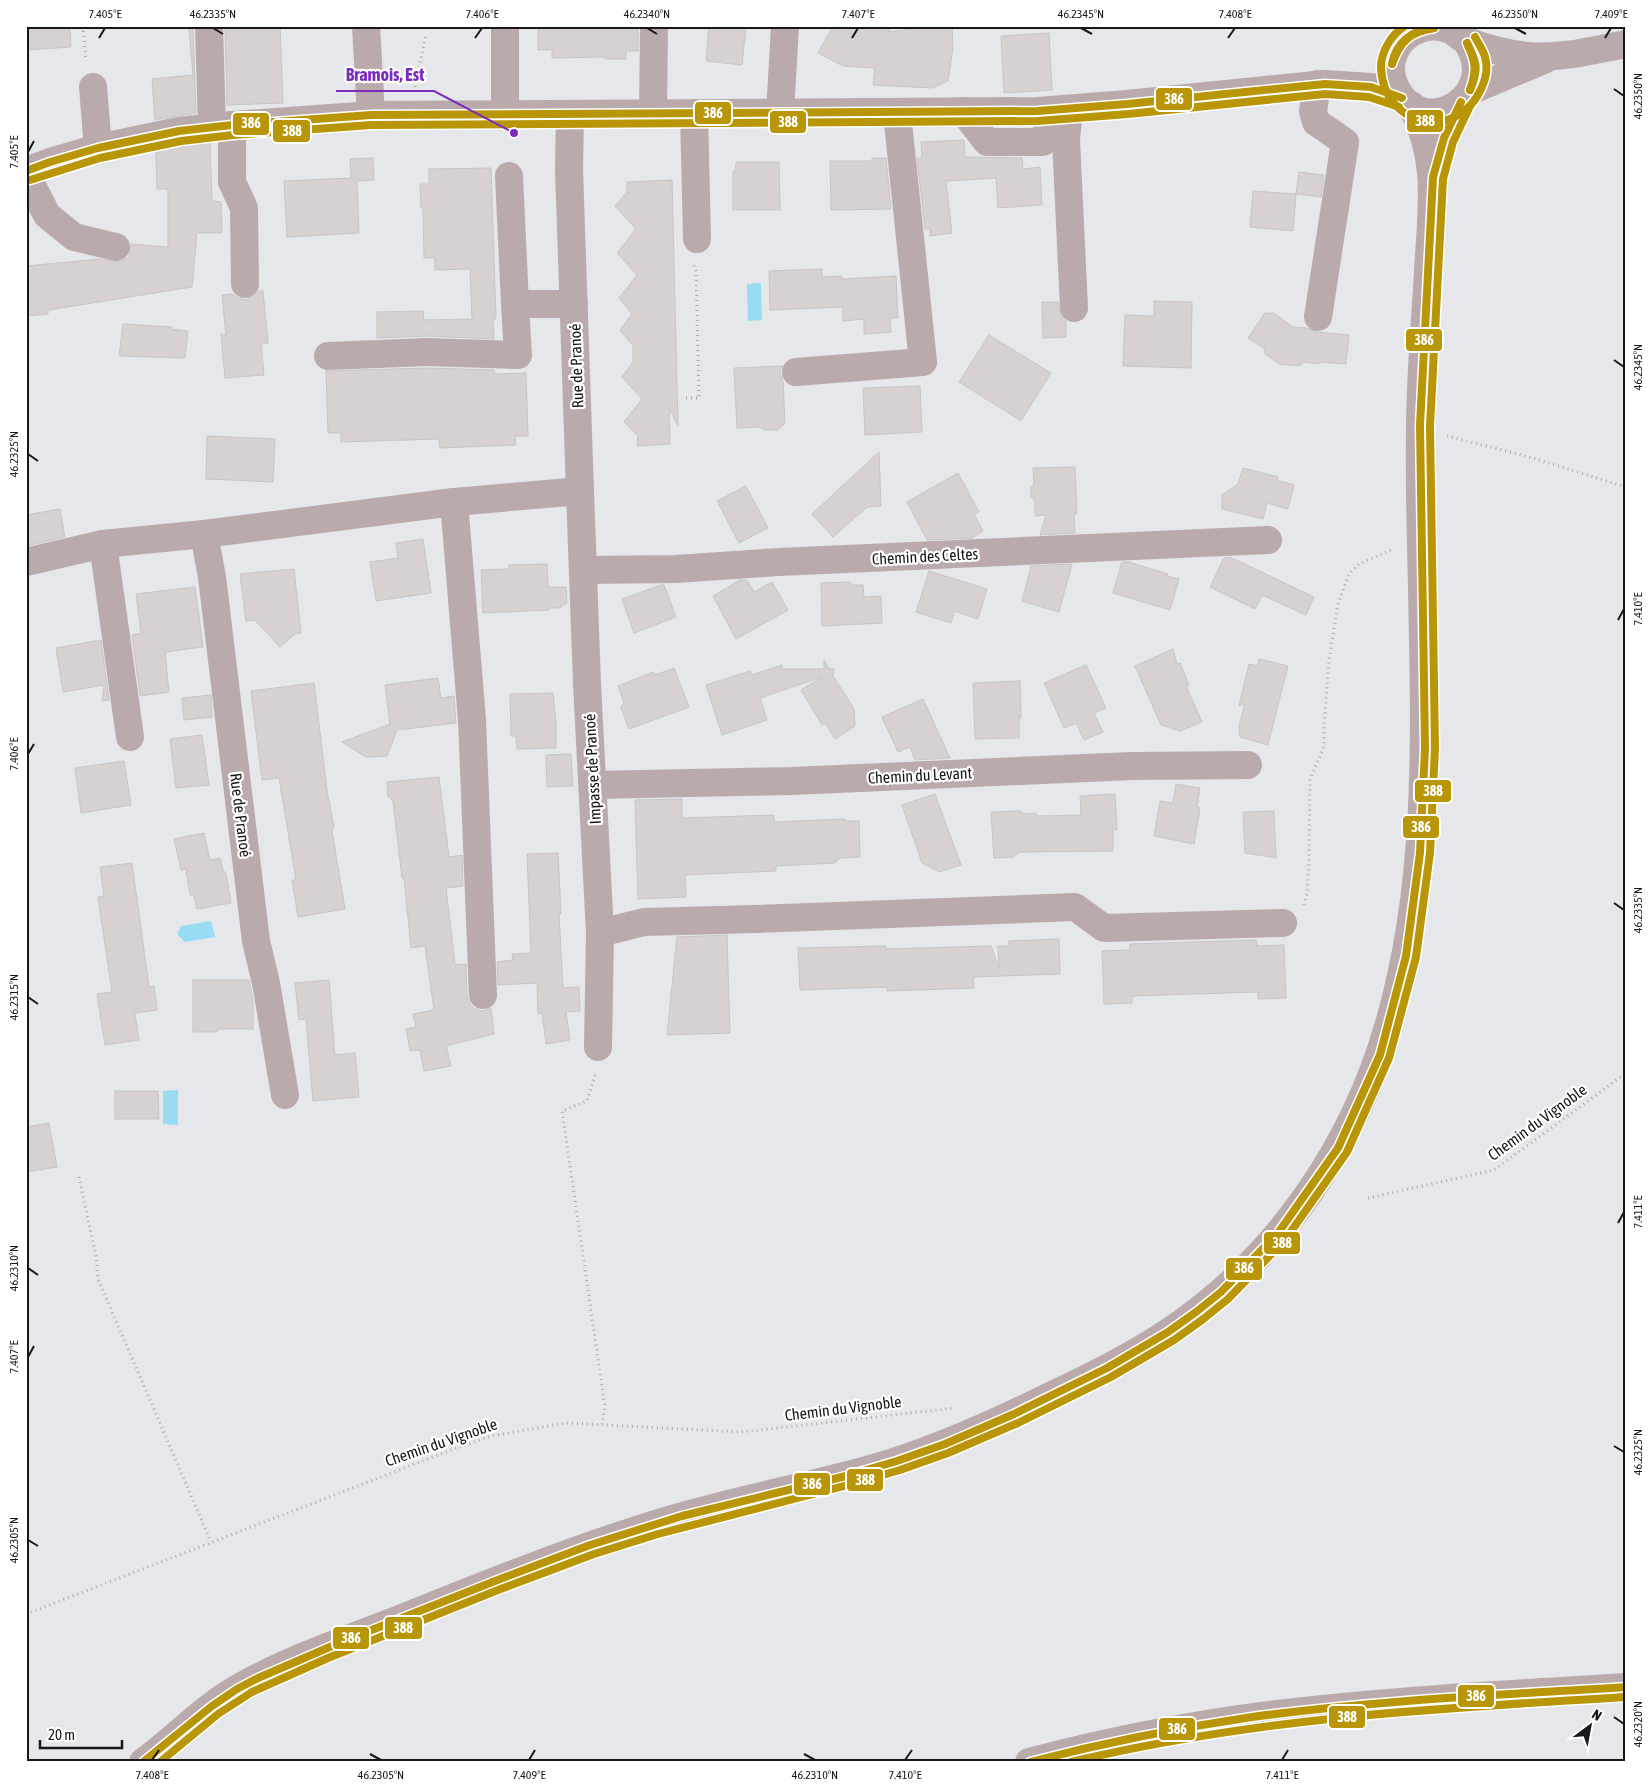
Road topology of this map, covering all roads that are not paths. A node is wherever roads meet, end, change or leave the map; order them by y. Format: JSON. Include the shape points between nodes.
{"nodes":[{"id":1,"x":209,"y":26,"type":"edge"},
{"id":2,"x":366,"y":26,"type":"edge"},
{"id":3,"x":504,"y":26,"type":"edge"},
{"id":4,"x":654,"y":26,"type":"edge"},
{"id":5,"x":784,"y":26,"type":"edge"},
{"id":6,"x":1461,"y":35,"type":"edge"},
{"id":7,"x":1402,"y":39,"type":"edge"},
{"id":8,"x":1626,"y":44,"type":"edge"},
{"id":9,"x":1550,"y":57,"type":"junction"},
{"id":10,"x":1321,"y":84,"type":"junction"},
{"id":11,"x":94,"y":87,"type":"road end"},
{"id":12,"x":1466,"y":96,"type":"junction"},
{"id":13,"x":1406,"y":101,"type":"junction"},
{"id":14,"x":1061,"y":110,"type":"junction"},
{"id":15,"x":694,"y":113,"type":"junction"},
{"id":16,"x":780,"y":113,"type":"junction"},
{"id":17,"x":898,"y":113,"type":"junction"},
{"id":18,"x":570,"y":114,"type":"junction"},
{"id":19,"x":653,"y":114,"type":"junction"},
{"id":20,"x":371,"y":115,"type":"junction"},
{"id":21,"x":505,"y":115,"type":"junction"},
{"id":22,"x":222,"y":126,"type":"junction"},
{"id":23,"x":98,"y":148,"type":"junction"},
{"id":24,"x":26,"y":173,"type":"edge"},
{"id":25,"x":509,"y":176,"type":"dead end"},
{"id":26,"x":1433,"y":177,"type":"junction"},
{"id":27,"x":116,"y":247,"type":"dead end"},
{"id":28,"x":695,"y":251,"type":"road end"},
{"id":29,"x":245,"y":284,"type":"dead end"},
{"id":30,"x":515,"y":304,"type":"junction"},
{"id":31,"x":574,"y":304,"type":"junction"},
{"id":32,"x":1074,"y":308,"type":"dead end"},
{"id":33,"x":1318,"y":318,"type":"dead end"},
{"id":34,"x":328,"y":356,"type":"dead end"},
{"id":35,"x":796,"y":372,"type":"dead end"},
{"id":36,"x":580,"y":491,"type":"junction"},
{"id":37,"x":454,"y":502,"type":"junction"},
{"id":38,"x":204,"y":534,"type":"junction"},
{"id":39,"x":1268,"y":540,"type":"dead end"},
{"id":40,"x":103,"y":544,"type":"junction"},
{"id":41,"x":26,"y":562,"type":"edge"},
{"id":42,"x":583,"y":570,"type":"junction"},
{"id":43,"x":130,"y":738,"type":"dead end"},
{"id":44,"x":1248,"y":765,"type":"dead end"},
{"id":45,"x":593,"y":785,"type":"junction"},
{"id":46,"x":1283,"y":923,"type":"dead end"},
{"id":47,"x":600,"y":933,"type":"junction"},
{"id":48,"x":483,"y":995,"type":"dead end"},
{"id":49,"x":598,"y":1047,"type":"road end"},
{"id":50,"x":285,"y":1095,"type":"dead end"},
{"id":51,"x":1626,"y":1687,"type":"edge"},
{"id":52,"x":143,"y":1762,"type":"edge"},
{"id":53,"x":1029,"y":1762,"type":"edge"}],
"edges":[{"from":1,"to":22,"type":"street"},
{"from":2,"to":20,"type":"street"},
{"from":3,"to":21,"type":"street"},
{"from":4,"to":19,"type":"street"},
{"from":5,"to":16,"type":"street"},
{"from":6,"to":7,"type":"street","via":[[1432,27],[1419,29]]},
{"from":6,"to":9,"type":"street","via":[[1514,54]]},
{"from":6,"to":12,"type":"street","via":[[1476,64],[1475,78]]},
{"from":7,"to":10,"type":"street","via":[[1373,64]]},
{"from":7,"to":13,"type":"street","via":[[1392,62],[1392,75],[1395,87]]},
{"from":8,"to":9,"type":"street"},
{"from":9,"to":12,"type":"street"},
{"from":10,"to":13,"type":"street","via":[[1371,87]]},
{"from":10,"to":14,"type":"street"},
{"from":10,"to":33,"type":"street","via":[[1314,111],[1316,122],[1345,142]]},
{"from":11,"to":23,"type":"street"},
{"from":12,"to":13,"type":"street","via":[[1441,112],[1426,111]]},
{"from":12,"to":26,"type":"street","via":[[1444,138]]},
{"from":13,"to":26,"type":"street","via":[[1425,134]]},
{"from":14,"to":17,"type":"street"},
{"from":14,"to":32,"type":"street","via":[[1066,140]]},
{"from":15,"to":16,"type":"street"},
{"from":15,"to":19,"type":"street"},
{"from":15,"to":28,"type":"street"},
{"from":16,"to":17,"type":"street"},
{"from":17,"to":35,"type":"street","via":[[923,362]]},
{"from":18,"to":19,"type":"street"},
{"from":18,"to":21,"type":"street"},
{"from":18,"to":31,"type":"street","name":"Rue de Pranoé"},
{"from":20,"to":21,"type":"street"},
{"from":20,"to":22,"type":"street"},
{"from":22,"to":23,"type":"street","via":[[170,132]]},
{"from":22,"to":29,"type":"street","via":[[232,182],[244,208]]},
{"from":23,"to":24,"type":"street","via":[[50,162]]},
{"from":24,"to":27,"type":"street","via":[[47,215],[74,237]]},
{"from":25,"to":30,"type":"street"},
{"from":26,"to":52,"type":"street","via":[[1420,430],[1424,775],[1420,852],[1404,963],[1381,1050],[1363,1098],[1331,1160],[1290,1219],[1233,1282],[1181,1324],[1082,1381],[961,1437],[874,1468],[656,1523],[420,1610],[244,1685],[212,1705]]},
{"from":30,"to":31,"type":"street"},
{"from":30,"to":34,"type":"street","via":[[518,355],[428,352]]},
{"from":31,"to":36,"type":"street","name":"Rue de Pranoé"},
{"from":36,"to":37,"type":"street"},
{"from":36,"to":42,"type":"street","name":"Impasse de Pranoé"},
{"from":37,"to":38,"type":"street"},
{"from":37,"to":48,"type":"street","via":[[472,720]]},
{"from":38,"to":40,"type":"street"},
{"from":38,"to":50,"type":"street","name":"Rue de Pranoé","via":[[256,941]]},
{"from":39,"to":42,"type":"street","name":"Chemin des Celtes","via":[[676,569]]},
{"from":40,"to":41,"type":"street"},
{"from":40,"to":43,"type":"street"},
{"from":42,"to":45,"type":"street","name":"Impasse de Pranoé"},
{"from":44,"to":45,"type":"street","name":"Chemin du Levant","via":[[1132,766],[792,781]]},
{"from":45,"to":47,"type":"street","name":"Impasse de Pranoé"},
{"from":46,"to":47,"type":"street","via":[[1104,928],[1075,907],[644,922]]},
{"from":47,"to":49,"type":"street","name":"Impasse de Pranoé"},
{"from":51,"to":53,"type":"street","via":[[1285,1713],[1204,1725]]}]}
